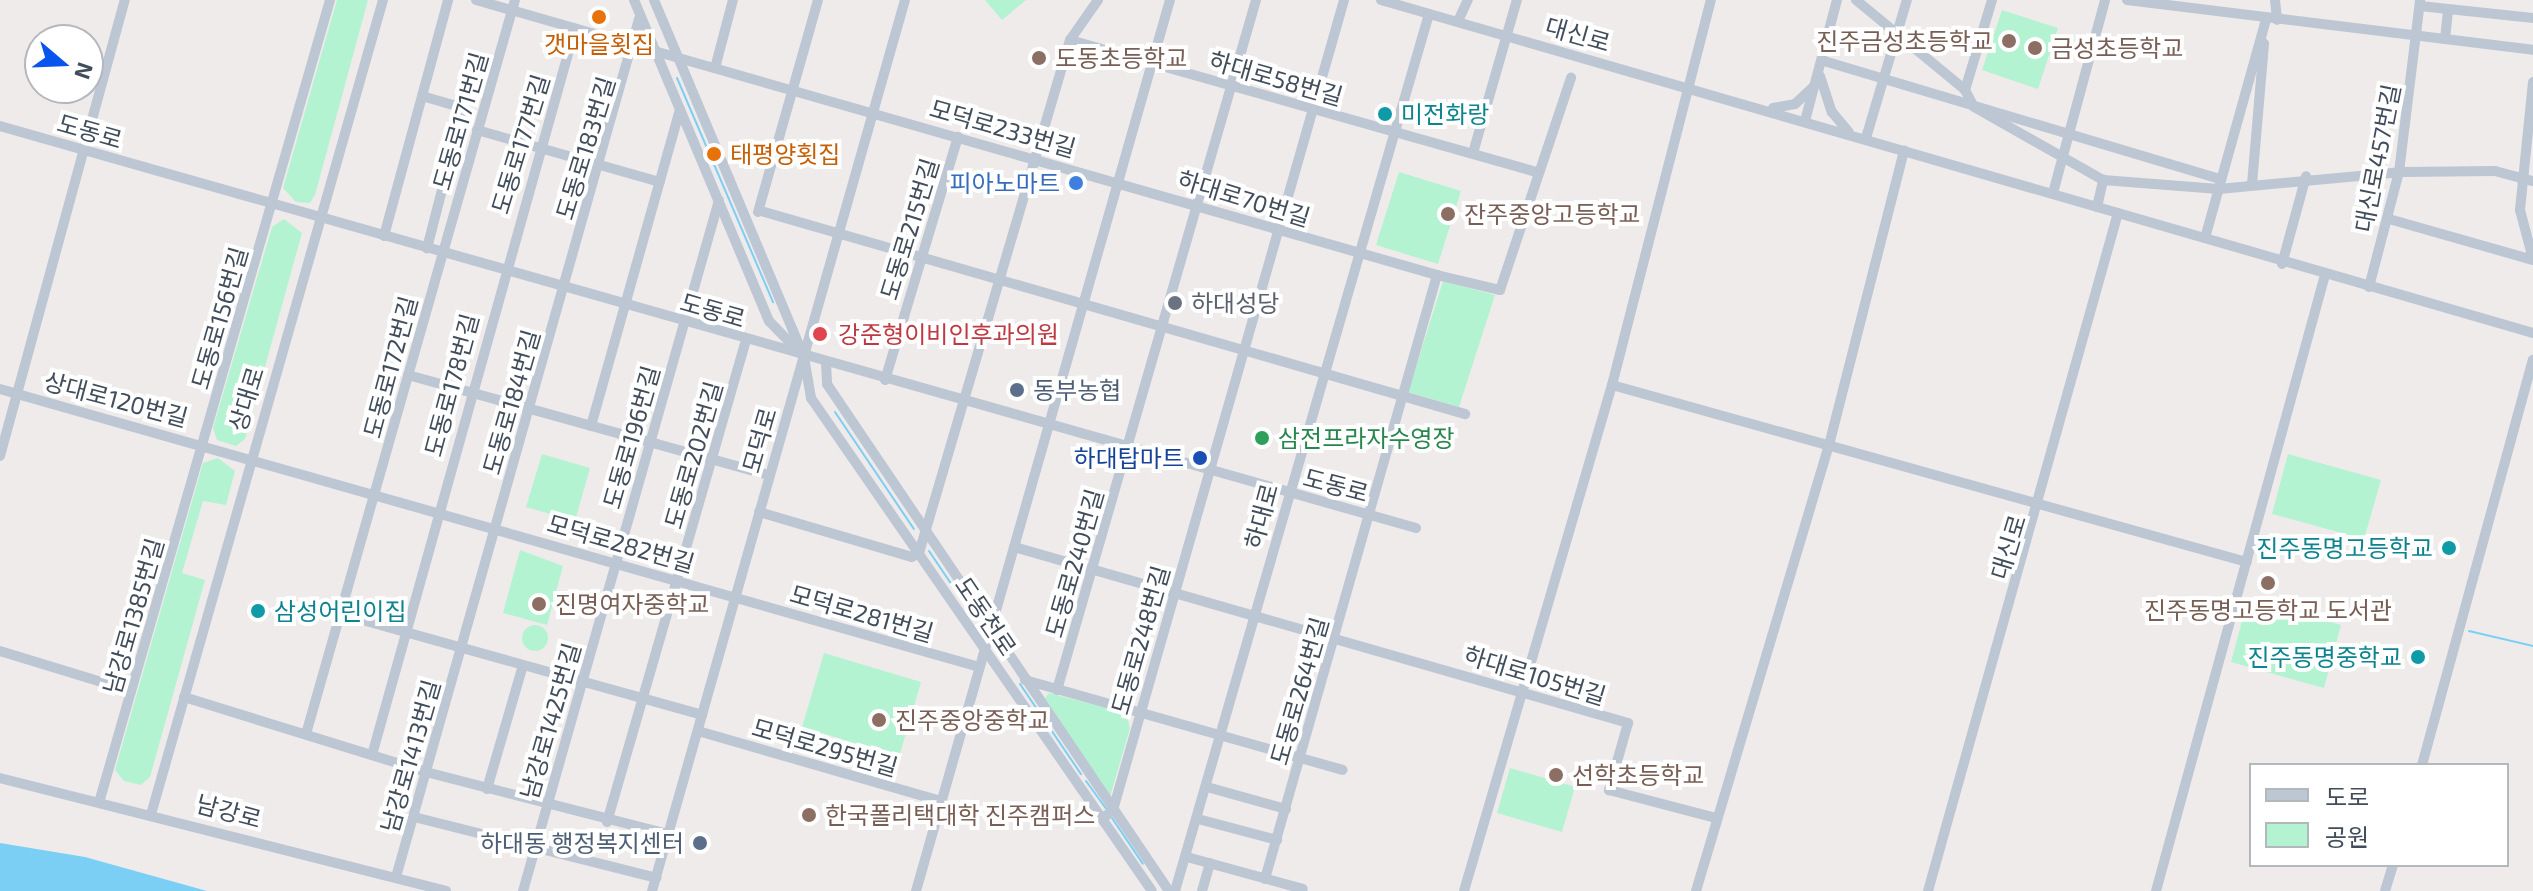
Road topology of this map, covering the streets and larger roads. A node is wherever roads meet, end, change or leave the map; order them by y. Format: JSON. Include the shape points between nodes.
{"nodes":[{"id":1,"x":125,"y":0,"type":"edge"},
{"id":2,"x":330,"y":0,"type":"edge"},
{"id":3,"x":383,"y":0,"type":"edge"},
{"id":4,"x":448,"y":0,"type":"edge"},
{"id":5,"x":476,"y":0,"type":"edge"},
{"id":6,"x":634,"y":0,"type":"edge"},
{"id":7,"x":654,"y":0,"type":"edge"},
{"id":8,"x":733,"y":0,"type":"edge"},
{"id":9,"x":818,"y":0,"type":"edge"},
{"id":10,"x":905,"y":0,"type":"edge"},
{"id":11,"x":1098,"y":0,"type":"edge"},
{"id":12,"x":1170,"y":0,"type":"edge"},
{"id":13,"x":1256,"y":0,"type":"edge"},
{"id":14,"x":1344,"y":0,"type":"edge"},
{"id":15,"x":1381,"y":0,"type":"edge"},
{"id":16,"x":1424,"y":0,"type":"edge"},
{"id":17,"x":1468,"y":0,"type":"edge"},
{"id":18,"x":1517,"y":0,"type":"edge"},
{"id":19,"x":1711,"y":0,"type":"edge"},
{"id":20,"x":1837,"y":0,"type":"edge"},
{"id":21,"x":1856,"y":0,"type":"edge"},
{"id":22,"x":1907,"y":0,"type":"edge"},
{"id":23,"x":1992,"y":0,"type":"edge"},
{"id":24,"x":2105,"y":0,"type":"edge"},
{"id":25,"x":2127,"y":0,"type":"edge"},
{"id":26,"x":2275,"y":0,"type":"edge"},
{"id":27,"x":2420,"y":3,"type":"edge"},
{"id":28,"x":514,"y":5,"type":"edge"},
{"id":29,"x":1413,"y":8,"type":"junction"},
{"id":30,"x":2448,"y":9,"type":"junction"},
{"id":31,"x":1429,"y":14,"type":"junction"},
{"id":32,"x":2533,"y":18,"type":"edge"},
{"id":33,"x":639,"y":19,"type":"dead end"},
{"id":34,"x":2271,"y":19,"type":"junction"},
{"id":35,"x":1458,"y":21,"type":"junction"},
{"id":36,"x":575,"y":29,"type":"junction"},
{"id":37,"x":1898,"y":31,"type":"junction"},
{"id":38,"x":668,"y":32,"type":"junction"},
{"id":39,"x":1508,"y":34,"type":"junction"},
{"id":40,"x":649,"y":35,"type":"junction"},
{"id":41,"x":2261,"y":35,"type":"junction"},
{"id":42,"x":2417,"y":36,"type":"junction"},
{"id":43,"x":2445,"y":39,"type":"junction"},
{"id":44,"x":1070,"y":40,"type":"junction"},
{"id":45,"x":637,"y":47,"type":"junction"},
{"id":46,"x":2533,"y":50,"type":"edge"},
{"id":47,"x":656,"y":52,"type":"junction"},
{"id":48,"x":680,"y":59,"type":"junction"},
{"id":49,"x":1824,"y":61,"type":"junction"},
{"id":50,"x":1150,"y":64,"type":"junction"},
{"id":51,"x":715,"y":68,"type":"junction"},
{"id":52,"x":686,"y":75,"type":"junction"},
{"id":53,"x":1819,"y":75,"type":"junction"},
{"id":54,"x":1571,"y":78,"type":"dead end"},
{"id":55,"x":1884,"y":79,"type":"junction"},
{"id":56,"x":2533,"y":82,"type":"edge"},
{"id":57,"x":669,"y":83,"type":"junction"},
{"id":58,"x":1229,"y":85,"type":"junction"},
{"id":59,"x":1686,"y":86,"type":"junction"},
{"id":60,"x":794,"y":90,"type":"junction"},
{"id":61,"x":1965,"y":90,"type":"junction"},
{"id":62,"x":422,"y":96,"type":"junction"},
{"id":63,"x":1758,"y":106,"type":"junction"},
{"id":64,"x":1974,"y":107,"type":"junction"},
{"id":65,"x":680,"y":109,"type":"junction"},
{"id":66,"x":1312,"y":109,"type":"junction"},
{"id":67,"x":877,"y":112,"type":"junction"},
{"id":68,"x":1805,"y":121,"type":"junction"},
{"id":69,"x":0,"y":126,"type":"edge"},
{"id":70,"x":477,"y":130,"type":"junction"},
{"id":71,"x":1392,"y":132,"type":"junction"},
{"id":72,"x":1850,"y":133,"type":"junction"},
{"id":73,"x":2068,"y":135,"type":"junction"},
{"id":74,"x":958,"y":137,"type":"junction"},
{"id":75,"x":1866,"y":138,"type":"junction"},
{"id":76,"x":538,"y":148,"type":"junction"},
{"id":77,"x":84,"y":149,"type":"junction"},
{"id":78,"x":1904,"y":150,"type":"junction"},
{"id":79,"x":1473,"y":153,"type":"junction"},
{"id":80,"x":1035,"y":158,"type":"junction"},
{"id":81,"x":2062,"y":162,"type":"junction"},
{"id":82,"x":600,"y":165,"type":"junction"},
{"id":83,"x":1538,"y":172,"type":"junction"},
{"id":84,"x":2399,"y":172,"type":"junction"},
{"id":85,"x":2306,"y":176,"type":"junction"},
{"id":86,"x":2527,"y":179,"type":"edge"},
{"id":87,"x":2103,"y":180,"type":"junction"},
{"id":88,"x":1120,"y":181,"type":"junction"},
{"id":89,"x":660,"y":182,"type":"junction"},
{"id":90,"x":2220,"y":184,"type":"junction"},
{"id":91,"x":2252,"y":184,"type":"junction"},
{"id":92,"x":2053,"y":193,"type":"junction"},
{"id":93,"x":719,"y":200,"type":"junction"},
{"id":94,"x":273,"y":204,"type":"junction"},
{"id":95,"x":1197,"y":205,"type":"junction"},
{"id":96,"x":2097,"y":207,"type":"junction"},
{"id":97,"x":761,"y":211,"type":"junction"},
{"id":98,"x":2118,"y":213,"type":"junction"},
{"id":99,"x":320,"y":217,"type":"junction"},
{"id":100,"x":746,"y":217,"type":"junction"},
{"id":101,"x":2389,"y":219,"type":"junction"},
{"id":102,"x":1278,"y":229,"type":"junction"},
{"id":103,"x":842,"y":233,"type":"junction"},
{"id":104,"x":2530,"y":234,"type":"edge"},
{"id":105,"x":384,"y":236,"type":"junction"},
{"id":106,"x":2205,"y":238,"type":"junction"},
{"id":107,"x":427,"y":248,"type":"junction"},
{"id":108,"x":443,"y":253,"type":"junction"},
{"id":109,"x":1358,"y":253,"type":"junction"},
{"id":110,"x":921,"y":258,"type":"junction"},
{"id":111,"x":2533,"y":260,"type":"edge"},
{"id":112,"x":2282,"y":264,"type":"junction"},
{"id":113,"x":504,"y":270,"type":"junction"},
{"id":114,"x":1437,"y":275,"type":"junction"},
{"id":115,"x":2325,"y":275,"type":"junction"},
{"id":116,"x":1002,"y":280,"type":"junction"},
{"id":117,"x":2369,"y":287,"type":"junction"},
{"id":118,"x":564,"y":288,"type":"junction"},
{"id":119,"x":1083,"y":305,"type":"junction"},
{"id":120,"x":626,"y":306,"type":"junction"},
{"id":121,"x":790,"y":319,"type":"junction"},
{"id":122,"x":685,"y":322,"type":"junction"},
{"id":123,"x":771,"y":322,"type":"junction"},
{"id":124,"x":1162,"y":326,"type":"junction"},
{"id":125,"x":2533,"y":333,"type":"edge"},
{"id":126,"x":746,"y":340,"type":"junction"},
{"id":127,"x":1243,"y":349,"type":"junction"},
{"id":128,"x":804,"y":357,"type":"junction"},
{"id":129,"x":2533,"y":360,"type":"edge"},
{"id":130,"x":826,"y":363,"type":"junction"},
{"id":131,"x":1323,"y":372,"type":"junction"},
{"id":132,"x":408,"y":375,"type":"junction"},
{"id":133,"x":885,"y":380,"type":"junction"},
{"id":134,"x":827,"y":384,"type":"junction"},
{"id":135,"x":1612,"y":385,"type":"junction"},
{"id":136,"x":0,"y":389,"type":"edge"},
{"id":137,"x":470,"y":393,"type":"junction"},
{"id":138,"x":18,"y":394,"type":"junction"},
{"id":139,"x":1404,"y":396,"type":"junction"},
{"id":140,"x":811,"y":398,"type":"junction"},
{"id":141,"x":968,"y":402,"type":"junction"},
{"id":142,"x":529,"y":409,"type":"junction"},
{"id":143,"x":1465,"y":414,"type":"dead end"},
{"id":144,"x":591,"y":426,"type":"junction"},
{"id":145,"x":1050,"y":426,"type":"junction"},
{"id":146,"x":651,"y":442,"type":"junction"},
{"id":147,"x":204,"y":444,"type":"junction"},
{"id":148,"x":1829,"y":445,"type":"junction"},
{"id":149,"x":1129,"y":448,"type":"junction"},
{"id":150,"x":0,"y":456,"type":"edge"},
{"id":151,"x":249,"y":458,"type":"junction"},
{"id":152,"x":712,"y":459,"type":"junction"},
{"id":153,"x":1210,"y":468,"type":"junction"},
{"id":154,"x":769,"y":475,"type":"junction"},
{"id":155,"x":377,"y":492,"type":"junction"},
{"id":156,"x":1288,"y":492,"type":"junction"},
{"id":157,"x":2042,"y":504,"type":"junction"},
{"id":158,"x":438,"y":511,"type":"junction"},
{"id":159,"x":759,"y":512,"type":"junction"},
{"id":160,"x":1370,"y":514,"type":"junction"},
{"id":161,"x":495,"y":528,"type":"junction"},
{"id":162,"x":1416,"y":528,"type":"dead end"},
{"id":163,"x":927,"y":535,"type":"junction"},
{"id":164,"x":1014,"y":547,"type":"junction"},
{"id":165,"x":919,"y":553,"type":"junction"},
{"id":166,"x":616,"y":562,"type":"junction"},
{"id":167,"x":2247,"y":562,"type":"junction"},
{"id":168,"x":1093,"y":570,"type":"junction"},
{"id":169,"x":678,"y":580,"type":"junction"},
{"id":170,"x":1174,"y":592,"type":"junction"},
{"id":171,"x":735,"y":597,"type":"junction"},
{"id":172,"x":341,"y":614,"type":"junction"},
{"id":173,"x":1257,"y":615,"type":"junction"},
{"id":174,"x":989,"y":629,"type":"junction"},
{"id":175,"x":405,"y":632,"type":"junction"},
{"id":176,"x":1335,"y":637,"type":"junction"},
{"id":177,"x":462,"y":647,"type":"junction"},
{"id":178,"x":984,"y":648,"type":"junction"},
{"id":179,"x":0,"y":651,"type":"edge"},
{"id":180,"x":1009,"y":657,"type":"junction"},
{"id":181,"x":523,"y":665,"type":"junction"},
{"id":182,"x":979,"y":667,"type":"junction"},
{"id":183,"x":998,"y":668,"type":"junction"},
{"id":184,"x":1025,"y":680,"type":"junction"},
{"id":185,"x":583,"y":683,"type":"junction"},
{"id":186,"x":1057,"y":690,"type":"junction"},
{"id":187,"x":131,"y":691,"type":"junction"},
{"id":188,"x":1519,"y":691,"type":"junction"},
{"id":189,"x":184,"y":697,"type":"junction"},
{"id":190,"x":643,"y":700,"type":"junction"},
{"id":191,"x":1140,"y":712,"type":"junction"},
{"id":192,"x":702,"y":715,"type":"junction"},
{"id":193,"x":698,"y":731,"type":"junction"},
{"id":194,"x":306,"y":734,"type":"junction"},
{"id":195,"x":1223,"y":735,"type":"junction"},
{"id":196,"x":372,"y":755,"type":"junction"},
{"id":197,"x":1302,"y":756,"type":"junction"},
{"id":198,"x":2423,"y":763,"type":"edge"},
{"id":199,"x":1085,"y":769,"type":"junction"},
{"id":200,"x":1342,"y":770,"type":"dead end"},
{"id":201,"x":426,"y":772,"type":"junction"},
{"id":202,"x":0,"y":778,"type":"edge"},
{"id":203,"x":1073,"y":778,"type":"junction"},
{"id":204,"x":1207,"y":787,"type":"junction"},
{"id":205,"x":487,"y":789,"type":"junction"},
{"id":206,"x":100,"y":799,"type":"junction"},
{"id":207,"x":941,"y":801,"type":"junction"},
{"id":208,"x":547,"y":805,"type":"junction"},
{"id":209,"x":1286,"y":809,"type":"junction"},
{"id":210,"x":1113,"y":810,"type":"junction"},
{"id":211,"x":152,"y":811,"type":"junction"},
{"id":212,"x":414,"y":817,"type":"junction"},
{"id":213,"x":1716,"y":818,"type":"junction"},
{"id":214,"x":1102,"y":819,"type":"junction"},
{"id":215,"x":1198,"y":819,"type":"junction"},
{"id":216,"x":607,"y":822,"type":"junction"},
{"id":217,"x":668,"y":834,"type":"junction"},
{"id":218,"x":1277,"y":840,"type":"junction"},
{"id":219,"x":536,"y":849,"type":"junction"},
{"id":220,"x":1187,"y":857,"type":"junction"},
{"id":221,"x":1210,"y":863,"type":"junction"},
{"id":222,"x":396,"y":877,"type":"junction"},
{"id":223,"x":656,"y":878,"type":"junction"},
{"id":224,"x":1265,"y":879,"type":"junction"},
{"id":225,"x":1286,"y":888,"type":"edge"},
{"id":226,"x":1303,"y":889,"type":"dead end"},
{"id":227,"x":446,"y":891,"type":"edge"},
{"id":228,"x":523,"y":891,"type":"edge"},
{"id":229,"x":652,"y":891,"type":"edge"},
{"id":230,"x":916,"y":891,"type":"edge"},
{"id":231,"x":1152,"y":891,"type":"edge"},
{"id":232,"x":1169,"y":891,"type":"edge"},
{"id":233,"x":1175,"y":891,"type":"edge"},
{"id":234,"x":1202,"y":891,"type":"edge"},
{"id":235,"x":1464,"y":891,"type":"edge"},
{"id":236,"x":1696,"y":891,"type":"edge"},
{"id":237,"x":1928,"y":891,"type":"edge"},
{"id":238,"x":2156,"y":891,"type":"edge"}],
"edges":[{"from":1,"to":77,"type":"street"},
{"from":2,"to":94,"type":"street","name":"도동로156번길"},
{"from":3,"to":99,"type":"street","name":"상대로"},
{"from":4,"to":62,"type":"street"},
{"from":5,"to":28,"type":"street","name":"모덕로233번길"},
{"from":6,"to":40,"type":"street"},
{"from":7,"to":38,"type":"street","name":"도동천로"},
{"from":8,"to":51,"type":"street"},
{"from":9,"to":60,"type":"street"},
{"from":10,"to":67,"type":"street","name":"모덕로"},
{"from":11,"to":44,"type":"street"},
{"from":12,"to":50,"type":"street"},
{"from":13,"to":58,"type":"street","name":"도동로240번길"},
{"from":14,"to":66,"type":"street","name":"도동로248번길"},
{"from":15,"to":29,"type":"street","name":"대신로"},
{"from":16,"to":29,"type":"street"},
{"from":17,"to":35,"type":"street"},
{"from":18,"to":39,"type":"street"},
{"from":19,"to":59,"type":"street"},
{"from":20,"to":49,"type":"street"},
{"from":21,"to":37,"type":"street"},
{"from":22,"to":37,"type":"street"},
{"from":23,"to":61,"type":"street"},
{"from":24,"to":73,"type":"street"},
{"from":25,"to":34,"type":"street"},
{"from":26,"to":34,"type":"street"},
{"from":27,"to":30,"type":"street"},
{"from":27,"to":42,"type":"street","name":"대신로457번길"},
{"from":28,"to":36,"type":"street","name":"모덕로233번길"},
{"from":28,"to":70,"type":"street","name":"도동로171번길"},
{"from":29,"to":31,"type":"street","name":"대신로"},
{"from":30,"to":32,"type":"street"},
{"from":30,"to":43,"type":"street"},
{"from":31,"to":35,"type":"street","name":"대신로"},
{"from":31,"to":71,"type":"street","name":"하대로"},
{"from":33,"to":45,"type":"street","name":"도동로183번길"},
{"from":34,"to":41,"type":"street"},
{"from":34,"to":42,"type":"street"},
{"from":35,"to":39,"type":"street","name":"대신로"},
{"from":36,"to":45,"type":"street","name":"모덕로233번길"},
{"from":36,"to":76,"type":"street","name":"도동로177번길"},
{"from":37,"to":55,"type":"street"},
{"from":37,"to":61,"type":"street"},
{"from":38,"to":40,"type":"street","via":[[663,39]]},
{"from":38,"to":48,"type":"street","name":"도동천로"},
{"from":39,"to":59,"type":"street","name":"대신로"},
{"from":39,"to":79,"type":"street"},
{"from":40,"to":47,"type":"street"},
{"from":41,"to":90,"type":"street"},
{"from":41,"to":91,"type":"street"},
{"from":42,"to":43,"type":"street"},
{"from":42,"to":84,"type":"street","name":"대신로457번길"},
{"from":43,"to":46,"type":"street"},
{"from":44,"to":50,"type":"street","name":"하대로58번길"},
{"from":44,"to":80,"type":"street"},
{"from":45,"to":47,"type":"street","name":"모덕로233번길"},
{"from":45,"to":82,"type":"street","name":"도동로183번길"},
{"from":47,"to":48,"type":"street","name":"모덕로233번길"},
{"from":47,"to":57,"type":"street"},
{"from":48,"to":51,"type":"street","name":"모덕로233번길"},
{"from":48,"to":52,"type":"street","name":"도동천로"},
{"from":49,"to":53,"type":"street"},
{"from":49,"to":55,"type":"street"},
{"from":50,"to":58,"type":"street","name":"하대로58번길"},
{"from":50,"to":88,"type":"street"},
{"from":51,"to":60,"type":"street","name":"모덕로233번길"},
{"from":52,"to":57,"type":"street","via":[[677,73]]},
{"from":52,"to":100,"type":"street","name":"도동천로"},
{"from":53,"to":63,"type":"street","via":[[1795,104]]},
{"from":53,"to":68,"type":"street"},
{"from":53,"to":72,"type":"street","via":[[1832,112]]},
{"from":54,"to":83,"type":"street"},
{"from":55,"to":64,"type":"street"},
{"from":55,"to":75,"type":"street"},
{"from":56,"to":86,"type":"street"},
{"from":57,"to":65,"type":"street"},
{"from":58,"to":66,"type":"street","name":"하대로58번길"},
{"from":58,"to":95,"type":"street","name":"도동로240번길"},
{"from":59,"to":63,"type":"street","name":"대신로"},
{"from":59,"to":135,"type":"street"},
{"from":60,"to":67,"type":"street","name":"모덕로233번길"},
{"from":60,"to":97,"type":"street"},
{"from":61,"to":64,"type":"street"},
{"from":62,"to":105,"type":"street"},
{"from":62,"to":107,"type":"street","via":[[463,108]]},
{"from":63,"to":68,"type":"street","name":"대신로"},
{"from":64,"to":73,"type":"street"},
{"from":64,"to":81,"type":"street"},
{"from":65,"to":89,"type":"street"},
{"from":65,"to":93,"type":"street"},
{"from":66,"to":71,"type":"street","name":"하대로58번길"},
{"from":66,"to":102,"type":"street","name":"도동로248번길"},
{"from":67,"to":74,"type":"street","name":"모덕로233번길"},
{"from":67,"to":103,"type":"street","name":"모덕로"},
{"from":68,"to":72,"type":"street","name":"대신로"},
{"from":69,"to":77,"type":"street","name":"도동로"},
{"from":70,"to":76,"type":"street"},
{"from":70,"to":108,"type":"street","name":"도동로171번길"},
{"from":71,"to":79,"type":"street","name":"하대로58번길"},
{"from":71,"to":109,"type":"street","name":"하대로"},
{"from":72,"to":75,"type":"street","name":"대신로"},
{"from":73,"to":81,"type":"street"},
{"from":73,"to":90,"type":"street"},
{"from":74,"to":80,"type":"street","name":"모덕로233번길"},
{"from":74,"to":110,"type":"street","name":"도동로215번길"},
{"from":75,"to":78,"type":"street","name":"대신로"},
{"from":76,"to":82,"type":"street"},
{"from":76,"to":113,"type":"street","name":"도동로177번길"},
{"from":77,"to":94,"type":"street","name":"도동로"},
{"from":77,"to":138,"type":"street"},
{"from":78,"to":92,"type":"street","name":"대신로"},
{"from":78,"to":148,"type":"street"},
{"from":79,"to":83,"type":"street","name":"하대로58번길"},
{"from":80,"to":88,"type":"street","name":"모덕로233번길"},
{"from":80,"to":116,"type":"street"},
{"from":81,"to":87,"type":"street"},
{"from":81,"to":92,"type":"street"},
{"from":82,"to":89,"type":"street"},
{"from":82,"to":118,"type":"street","name":"도동로183번길"},
{"from":83,"to":114,"type":"street","name":"하대로70번길","via":[[1500,290]]},
{"from":84,"to":85,"type":"street"},
{"from":84,"to":86,"type":"street"},
{"from":84,"to":101,"type":"street","name":"대신로457번길"},
{"from":85,"to":91,"type":"street"},
{"from":85,"to":112,"type":"street"},
{"from":86,"to":104,"type":"street"},
{"from":87,"to":90,"type":"street"},
{"from":87,"to":96,"type":"street"},
{"from":88,"to":95,"type":"street","name":"하대로70번길"},
{"from":88,"to":119,"type":"street"},
{"from":89,"to":120,"type":"street"},
{"from":90,"to":91,"type":"street"},
{"from":90,"to":106,"type":"street"},
{"from":92,"to":96,"type":"street","name":"대신로"},
{"from":93,"to":122,"type":"street","name":"도동로196번길"},
{"from":93,"to":123,"type":"street"},
{"from":94,"to":99,"type":"street","name":"도동로"},
{"from":94,"to":147,"type":"street","name":"도동로156번길"},
{"from":95,"to":102,"type":"street","name":"하대로70번길"},
{"from":95,"to":124,"type":"street","name":"도동로240번길"},
{"from":96,"to":98,"type":"street","name":"대신로"},
{"from":97,"to":100,"type":"street"},
{"from":97,"to":103,"type":"street"},
{"from":98,"to":106,"type":"street","name":"대신로"},
{"from":98,"to":157,"type":"street","name":"대신로"},
{"from":99,"to":105,"type":"street","name":"도동로"},
{"from":99,"to":151,"type":"street","name":"상대로"},
{"from":100,"to":121,"type":"street","name":"도동천로"},
{"from":101,"to":111,"type":"street"},
{"from":101,"to":117,"type":"street","name":"대신로457번길"},
{"from":102,"to":109,"type":"street","name":"하대로70번길"},
{"from":102,"to":127,"type":"street","name":"도동로248번길"},
{"from":103,"to":110,"type":"street"},
{"from":103,"to":128,"type":"street","name":"모덕로"},
{"from":104,"to":111,"type":"street"},
{"from":105,"to":107,"type":"street","name":"도동로"},
{"from":106,"to":112,"type":"street","name":"대신로"},
{"from":107,"to":108,"type":"street","name":"도동로"},
{"from":108,"to":113,"type":"street","name":"도동로"},
{"from":108,"to":132,"type":"street","name":"도동로172번길"},
{"from":109,"to":114,"type":"street","name":"하대로70번길"},
{"from":109,"to":131,"type":"street","name":"하대로"},
{"from":110,"to":116,"type":"street"},
{"from":110,"to":133,"type":"street","name":"도동로215번길"},
{"from":112,"to":115,"type":"street","name":"대신로"},
{"from":113,"to":118,"type":"street","name":"도동로"},
{"from":113,"to":137,"type":"street","name":"도동로178번길"},
{"from":114,"to":139,"type":"street","name":"도동로264번길"},
{"from":115,"to":117,"type":"street","name":"대신로"},
{"from":115,"to":167,"type":"street"},
{"from":116,"to":119,"type":"street"},
{"from":116,"to":141,"type":"street"},
{"from":117,"to":125,"type":"street","name":"대신로"},
{"from":118,"to":120,"type":"street","name":"도동로"},
{"from":118,"to":142,"type":"street","name":"도동로184번길"},
{"from":119,"to":124,"type":"street"},
{"from":119,"to":145,"type":"street"},
{"from":120,"to":122,"type":"street","name":"도동로"},
{"from":120,"to":144,"type":"street"},
{"from":121,"to":123,"type":"street"},
{"from":121,"to":128,"type":"street","name":"도동천로"},
{"from":122,"to":126,"type":"street","name":"도동로"},
{"from":122,"to":146,"type":"street","name":"도동로196번길"},
{"from":123,"to":128,"type":"street"},
{"from":124,"to":127,"type":"street"},
{"from":124,"to":149,"type":"street","name":"도동로240번길"},
{"from":126,"to":128,"type":"street","name":"도동로"},
{"from":126,"to":152,"type":"street","name":"도동로202번길"},
{"from":127,"to":131,"type":"street"},
{"from":127,"to":153,"type":"street","name":"도동로248번길"},
{"from":128,"to":130,"type":"street","name":"도동로"},
{"from":128,"to":140,"type":"street","name":"도동천로"},
{"from":128,"to":154,"type":"street","name":"모덕로"},
{"from":129,"to":198,"type":"street"},
{"from":130,"to":133,"type":"street","name":"도동로"},
{"from":130,"to":134,"type":"street"},
{"from":131,"to":139,"type":"street"},
{"from":131,"to":156,"type":"street","name":"하대로"},
{"from":132,"to":137,"type":"street"},
{"from":132,"to":155,"type":"street","name":"도동로172번길"},
{"from":133,"to":141,"type":"street","name":"도동로"},
{"from":134,"to":140,"type":"street","via":[[817,385]]},
{"from":134,"to":163,"type":"street","name":"도동천로"},
{"from":135,"to":148,"type":"street"},
{"from":135,"to":188,"type":"street"},
{"from":136,"to":138,"type":"street","name":"상대로120번길"},
{"from":137,"to":142,"type":"street"},
{"from":137,"to":158,"type":"street","name":"도동로178번길"},
{"from":138,"to":147,"type":"street","name":"상대로120번길"},
{"from":138,"to":150,"type":"street"},
{"from":139,"to":143,"type":"street"},
{"from":139,"to":160,"type":"street","name":"도동로264번길"},
{"from":140,"to":165,"type":"street","name":"도동천로"},
{"from":141,"to":145,"type":"street","name":"도동로"},
{"from":141,"to":163,"type":"street"},
{"from":142,"to":144,"type":"street"},
{"from":142,"to":161,"type":"street","name":"도동로184번길"},
{"from":144,"to":146,"type":"street"},
{"from":145,"to":149,"type":"street","name":"도동로"},
{"from":145,"to":164,"type":"street"},
{"from":146,"to":152,"type":"street"},
{"from":146,"to":166,"type":"street","name":"도동로196번길"},
{"from":147,"to":151,"type":"street","name":"상대로120번길"},
{"from":147,"to":187,"type":"street","name":"남강로1385번길"},
{"from":148,"to":157,"type":"street"},
{"from":148,"to":213,"type":"street"},
{"from":149,"to":153,"type":"street","name":"도동로"},
{"from":149,"to":168,"type":"street","name":"도동로240번길"},
{"from":151,"to":155,"type":"street","name":"상대로120번길"},
{"from":151,"to":189,"type":"street","name":"상대로"},
{"from":152,"to":154,"type":"street"},
{"from":152,"to":169,"type":"street","name":"도동로202번길"},
{"from":153,"to":156,"type":"street","name":"도동로"},
{"from":153,"to":170,"type":"street","name":"도동로248번길"},
{"from":154,"to":159,"type":"street","name":"모덕로"},
{"from":155,"to":158,"type":"street","name":"모덕로282번길"},
{"from":155,"to":172,"type":"street","name":"도동로172번길"},
{"from":156,"to":160,"type":"street","name":"도동로"},
{"from":156,"to":173,"type":"street","name":"하대로"},
{"from":157,"to":167,"type":"street"},
{"from":157,"to":237,"type":"street","name":"대신로"},
{"from":158,"to":161,"type":"street","name":"모덕로282번길"},
{"from":158,"to":175,"type":"street","name":"도동로178번길"},
{"from":159,"to":165,"type":"street","via":[[912,557]]},
{"from":159,"to":171,"type":"street","name":"모덕로"},
{"from":160,"to":162,"type":"street","name":"도동로"},
{"from":160,"to":176,"type":"street","name":"도동로264번길"},
{"from":161,"to":166,"type":"street","name":"모덕로282번길"},
{"from":161,"to":177,"type":"street","name":"남강로1413번길"},
{"from":163,"to":165,"type":"street"},
{"from":163,"to":174,"type":"street","name":"도동천로"},
{"from":164,"to":168,"type":"street","name":"하대로105번길"},
{"from":164,"to":174,"type":"street"},
{"from":165,"to":178,"type":"street","name":"도동천로"},
{"from":166,"to":169,"type":"street","name":"모덕로282번길"},
{"from":166,"to":185,"type":"street","name":"남강로1425번길"},
{"from":167,"to":238,"type":"street"},
{"from":168,"to":170,"type":"street","name":"하대로105번길"},
{"from":168,"to":186,"type":"street","name":"도동로240번길"},
{"from":169,"to":171,"type":"street","name":"모덕로282번길"},
{"from":169,"to":190,"type":"street","name":"도동로202번길"},
{"from":170,"to":173,"type":"street","name":"하대로105번길"},
{"from":170,"to":191,"type":"street","name":"도동로248번길"},
{"from":171,"to":182,"type":"street","name":"모덕로281번길"},
{"from":171,"to":192,"type":"street","name":"모덕로"},
{"from":172,"to":175,"type":"street"},
{"from":172,"to":194,"type":"street","name":"도동로172번길"},
{"from":173,"to":176,"type":"street","name":"하대로105번길"},
{"from":173,"to":195,"type":"street","name":"하대로"},
{"from":174,"to":178,"type":"street"},
{"from":174,"to":180,"type":"street","name":"도동천로"},
{"from":175,"to":177,"type":"street"},
{"from":175,"to":196,"type":"street","name":"도동로178번길"},
{"from":176,"to":188,"type":"street","name":"하대로105번길"},
{"from":176,"to":197,"type":"street","name":"도동로264번길"},
{"from":177,"to":181,"type":"street"},
{"from":177,"to":201,"type":"street","name":"남강로1413번길"},
{"from":178,"to":182,"type":"street"},
{"from":178,"to":183,"type":"street","name":"도동천로"},
{"from":179,"to":187,"type":"street"},
{"from":180,"to":183,"type":"street"},
{"from":180,"to":184,"type":"street","name":"도동천로"},
{"from":181,"to":185,"type":"street"},
{"from":181,"to":205,"type":"street"},
{"from":182,"to":207,"type":"street"},
{"from":183,"to":203,"type":"street","name":"도동천로"},
{"from":184,"to":186,"type":"street"},
{"from":184,"to":199,"type":"street","name":"도동천로"},
{"from":185,"to":190,"type":"street"},
{"from":185,"to":208,"type":"street","name":"남강로1425번길"},
{"from":186,"to":191,"type":"street"},
{"from":187,"to":206,"type":"street","name":"남강로1385번길"},
{"from":188,"to":213,"type":"street","name":"하대로105번길","via":[[1628,723],[1609,790]]},
{"from":188,"to":235,"type":"street"},
{"from":189,"to":194,"type":"street"},
{"from":189,"to":211,"type":"street","name":"상대로"},
{"from":190,"to":192,"type":"street"},
{"from":190,"to":216,"type":"street","name":"도동로202번길"},
{"from":191,"to":195,"type":"street"},
{"from":191,"to":210,"type":"street","name":"도동로248번길"},
{"from":192,"to":193,"type":"street","name":"모덕로"},
{"from":193,"to":207,"type":"street","name":"모덕로295번길"},
{"from":193,"to":217,"type":"street","name":"모덕로"},
{"from":194,"to":196,"type":"street"},
{"from":195,"to":197,"type":"street"},
{"from":195,"to":204,"type":"street","name":"하대로"},
{"from":196,"to":201,"type":"street"},
{"from":197,"to":200,"type":"street"},
{"from":197,"to":209,"type":"street","name":"도동로264번길"},
{"from":199,"to":203,"type":"street","via":[[1083,778]]},
{"from":199,"to":210,"type":"street","name":"도동천로"},
{"from":201,"to":205,"type":"street"},
{"from":201,"to":212,"type":"street","name":"남강로1413번길"},
{"from":202,"to":206,"type":"street","name":"남강로"},
{"from":203,"to":214,"type":"street","name":"도동천로"},
{"from":204,"to":209,"type":"street"},
{"from":204,"to":215,"type":"street","name":"하대로"},
{"from":205,"to":208,"type":"street"},
{"from":206,"to":211,"type":"street","name":"남강로"},
{"from":207,"to":230,"type":"street"},
{"from":208,"to":216,"type":"street"},
{"from":208,"to":219,"type":"street","name":"남강로1425번길"},
{"from":209,"to":218,"type":"street","name":"도동로264번길"},
{"from":210,"to":214,"type":"street"},
{"from":210,"to":232,"type":"street","name":"도동천로"},
{"from":211,"to":222,"type":"street","name":"남강로"},
{"from":212,"to":219,"type":"street"},
{"from":212,"to":222,"type":"street","name":"남강로1413번길"},
{"from":213,"to":236,"type":"street"},
{"from":214,"to":231,"type":"street","name":"도동천로"},
{"from":215,"to":218,"type":"street"},
{"from":215,"to":220,"type":"street","name":"하대로"},
{"from":216,"to":217,"type":"street"},
{"from":217,"to":223,"type":"street","name":"모덕로"},
{"from":218,"to":224,"type":"street","name":"도동로264번길"},
{"from":219,"to":223,"type":"street"},
{"from":219,"to":228,"type":"street","name":"남강로1425번길"},
{"from":220,"to":221,"type":"street"},
{"from":220,"to":233,"type":"street","name":"하대로"},
{"from":221,"to":224,"type":"street"},
{"from":221,"to":234,"type":"street"},
{"from":222,"to":227,"type":"street","name":"남강로"},
{"from":223,"to":229,"type":"street","name":"모덕로"},
{"from":224,"to":225,"type":"street"},
{"from":225,"to":226,"type":"street"}]}
